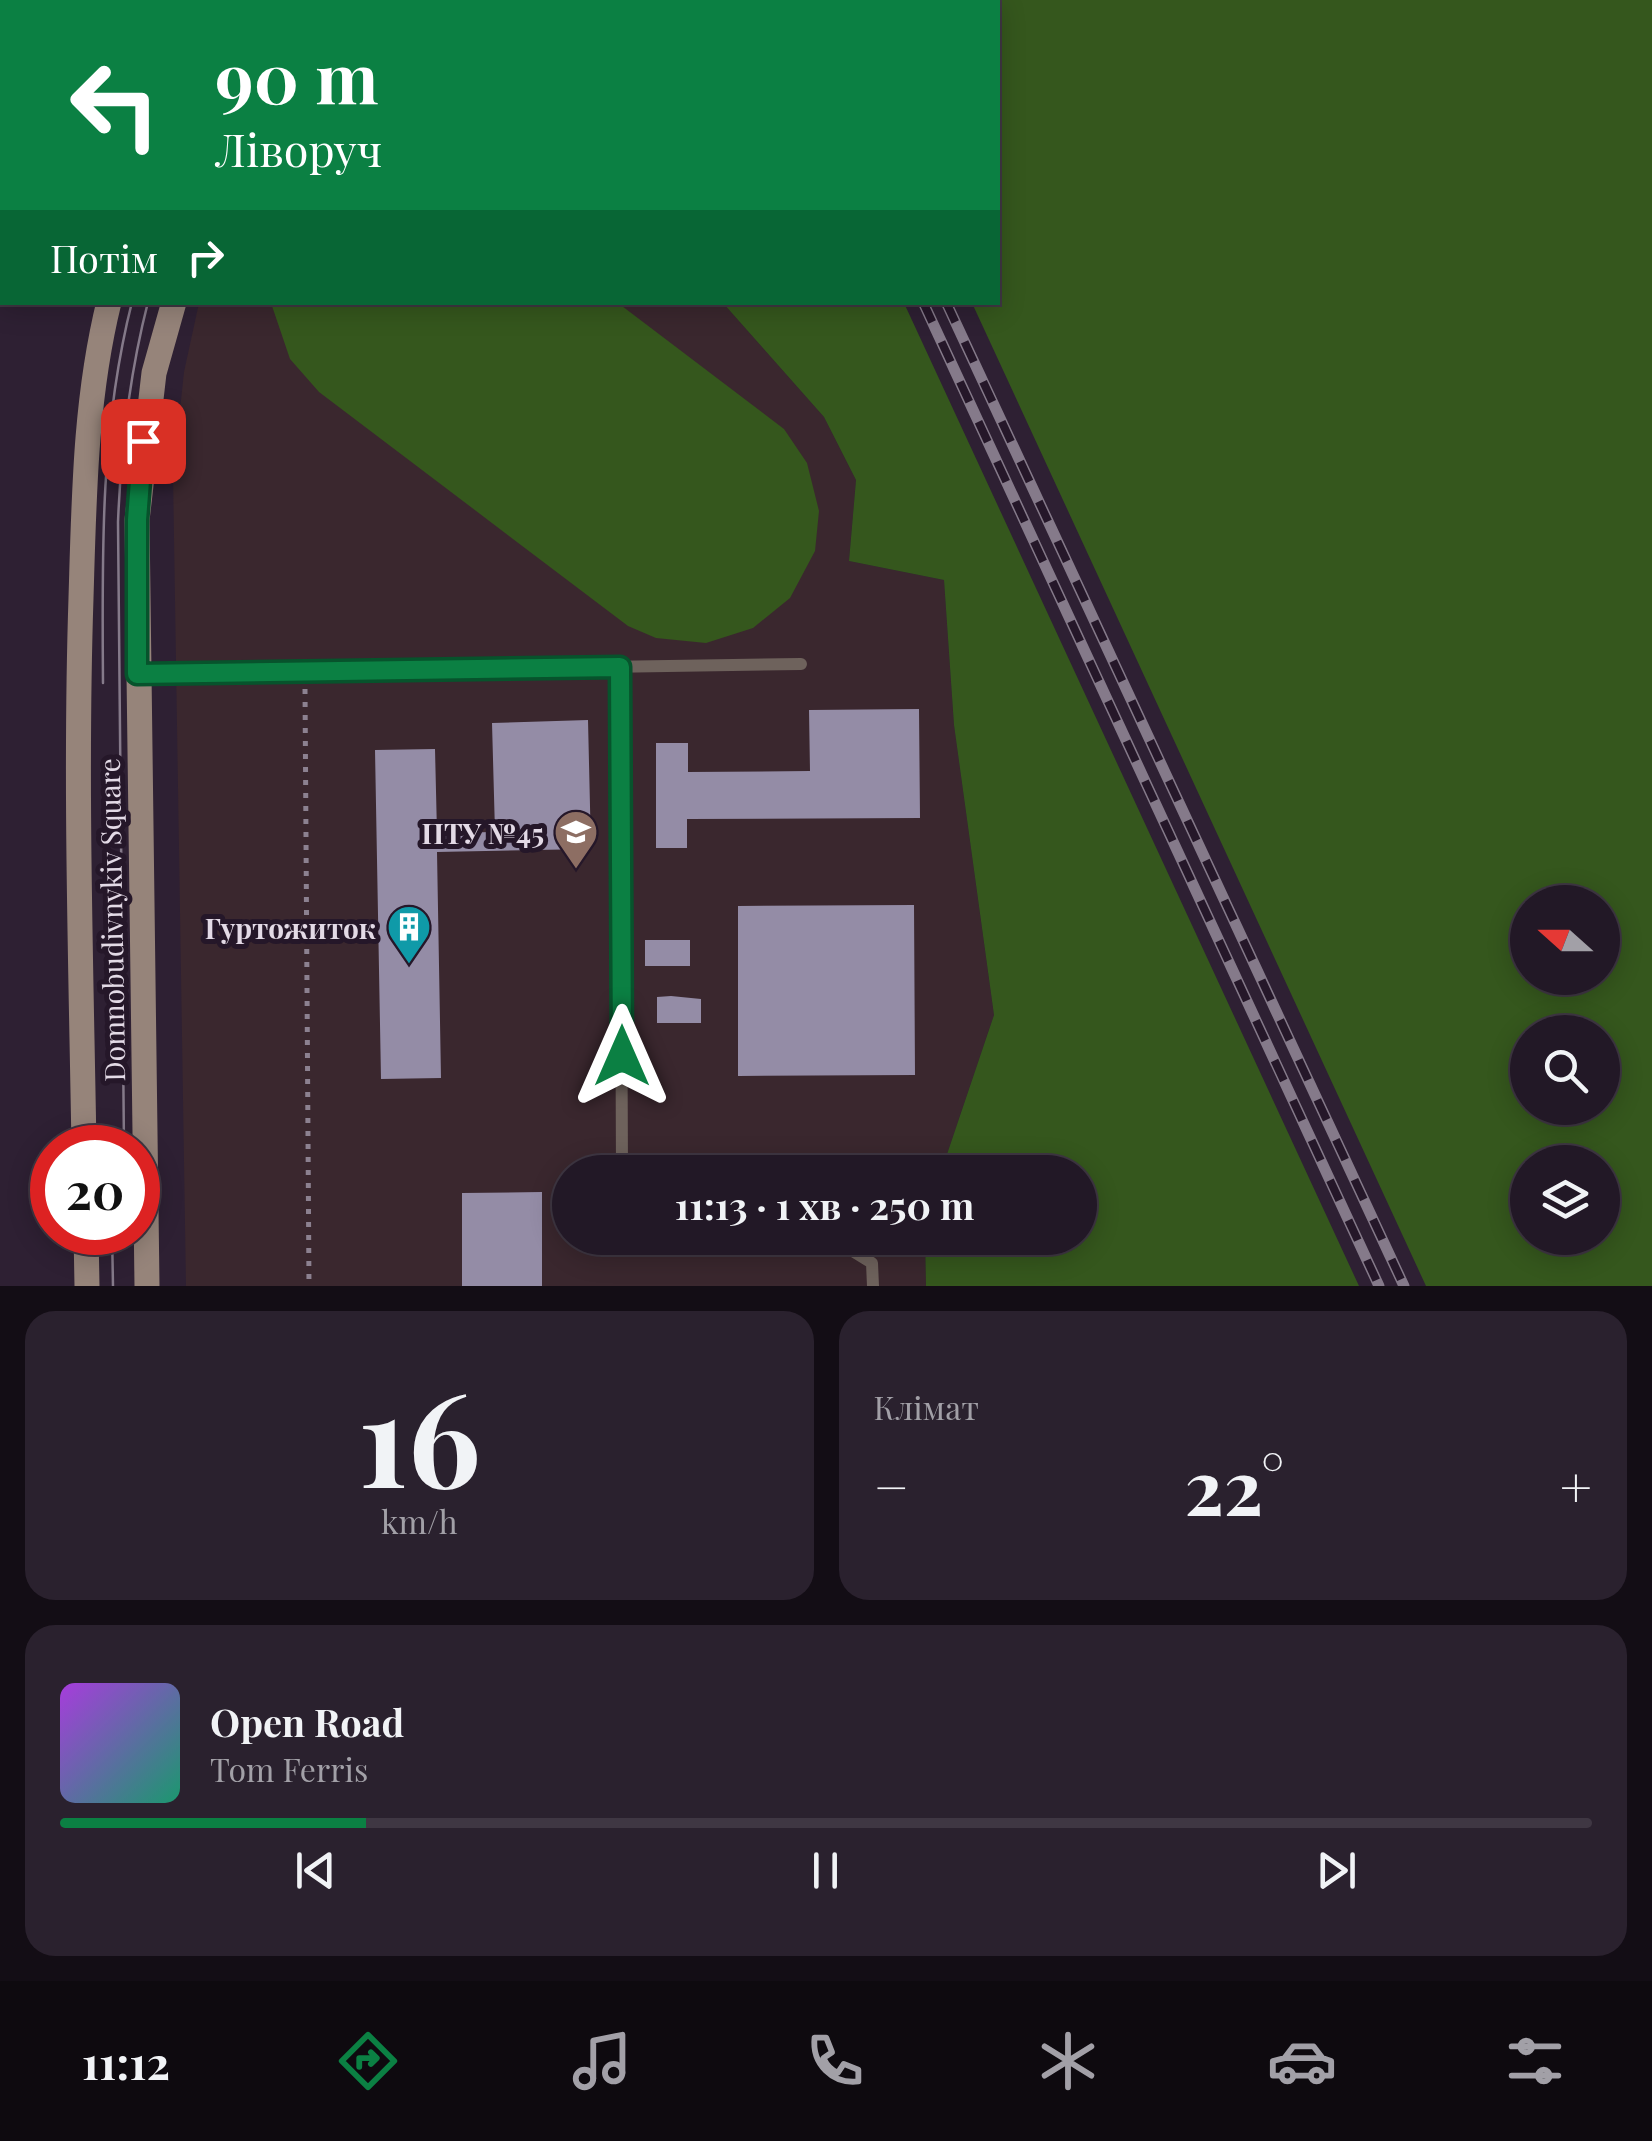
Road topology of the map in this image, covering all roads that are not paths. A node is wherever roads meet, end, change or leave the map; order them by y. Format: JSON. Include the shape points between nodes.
{"nodes":[{"id":1,"x":108,"y":305,"type":"edge"},
{"id":2,"x":173,"y":305,"type":"edge"},
{"id":3,"x":801,"y":664,"type":"dead end"},
{"id":4,"x":620,"y":667,"type":"junction"},
{"id":5,"x":137,"y":674,"type":"junction"},
{"id":6,"x":84,"y":1125,"type":"edge"},
{"id":7,"x":622,"y":1155,"type":"edge"},
{"id":8,"x":86,"y":1255,"type":"edge"},
{"id":9,"x":859,"y":1255,"type":"edge"},
{"id":10,"x":87,"y":1286,"type":"edge"},
{"id":11,"x":146,"y":1286,"type":"edge"},
{"id":12,"x":872,"y":1286,"type":"edge"}],
"edges":[{"from":1,"to":6,"type":"main road","name":"Domnobudivnykiv Square","via":[[84,477],[78,678]]},
{"from":2,"to":5,"type":"main road","name":"Domnobudivnykiv Square","via":[[143,441]]},
{"from":3,"to":4,"type":"lane"},
{"from":4,"to":5,"type":"lane"},
{"from":4,"to":7,"type":"lane"},
{"from":5,"to":11,"type":"main road","name":"Domnobudivnykiv Square"},
{"from":8,"to":10,"type":"main road"},
{"from":9,"to":12,"type":"lane","via":[[872,1263]]}]}
